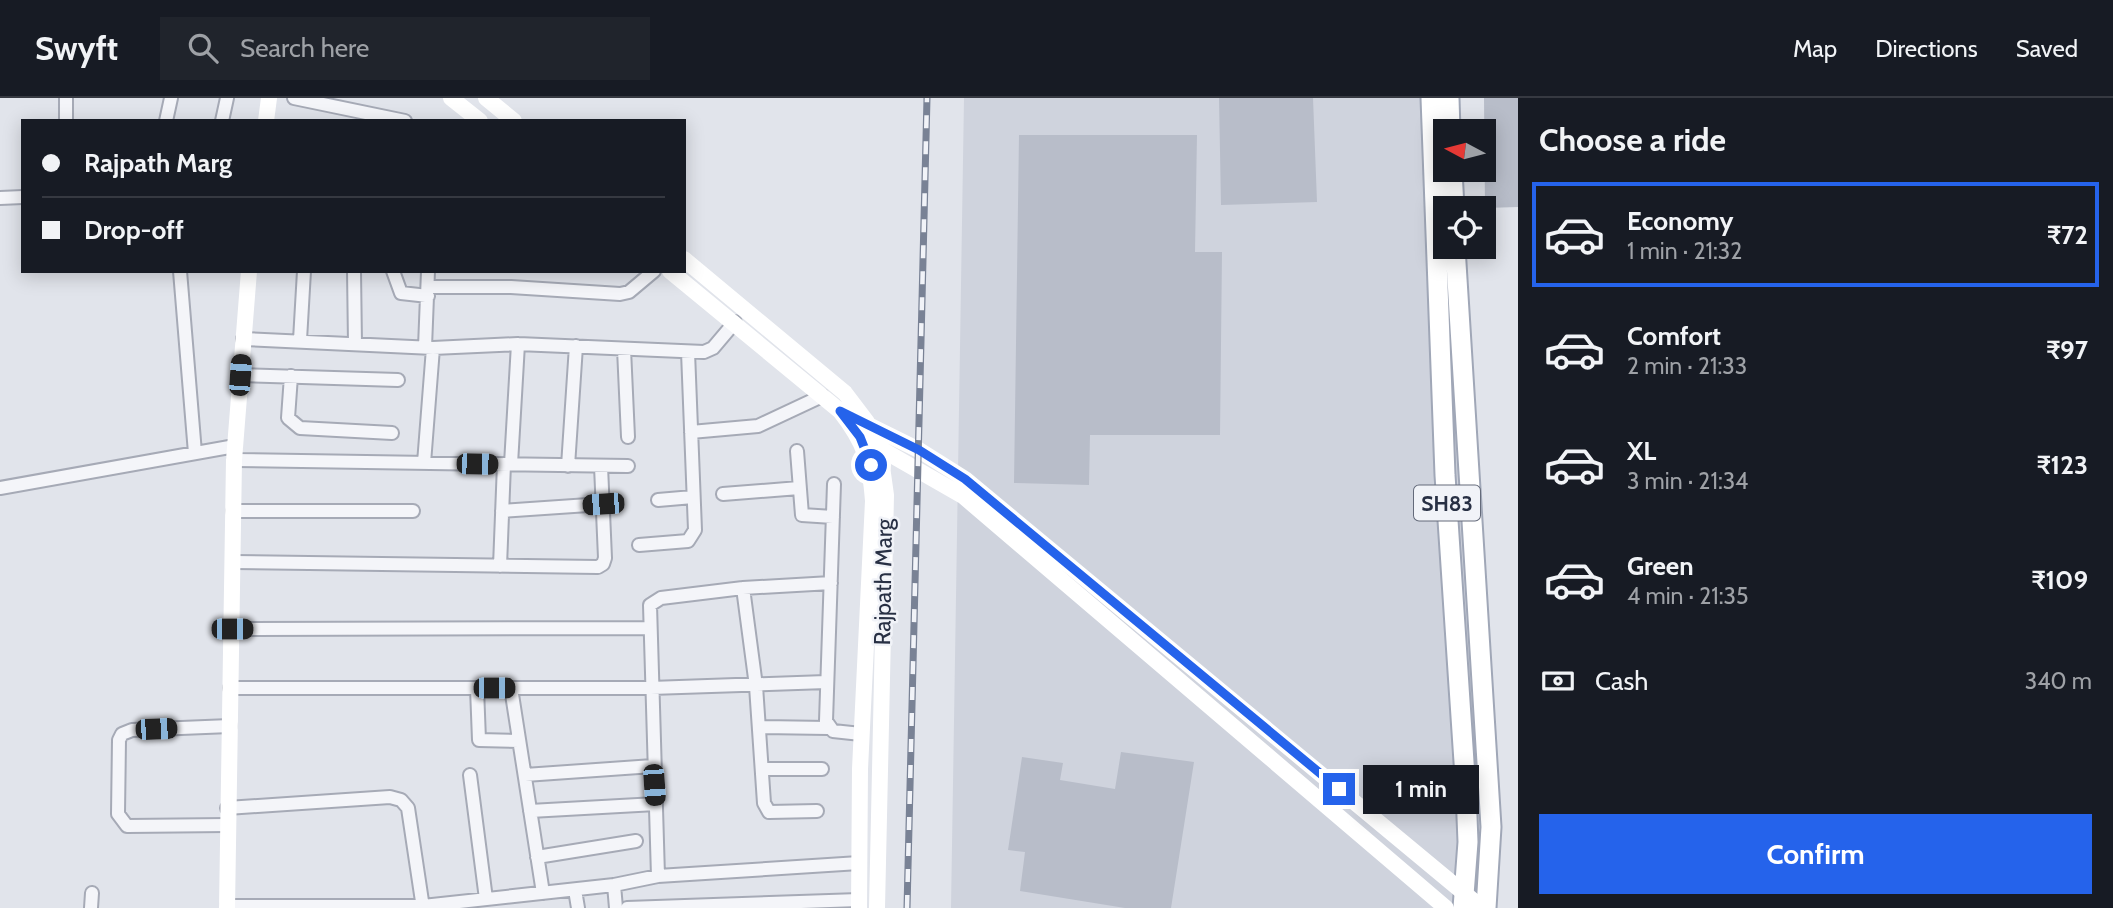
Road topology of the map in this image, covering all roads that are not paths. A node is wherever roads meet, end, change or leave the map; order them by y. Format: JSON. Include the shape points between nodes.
{"nodes":[{"id":1,"x":66,"y":98,"type":"edge"},
{"id":2,"x":171,"y":98,"type":"edge"},
{"id":3,"x":227,"y":98,"type":"edge"},
{"id":4,"x":269,"y":98,"type":"edge"},
{"id":5,"x":451,"y":98,"type":"edge"},
{"id":6,"x":486,"y":98,"type":"edge"},
{"id":7,"x":1431,"y":98,"type":"edge"},
{"id":8,"x":1449,"y":98,"type":"edge"},
{"id":9,"x":301,"y":99,"type":"edge"},
{"id":10,"x":66,"y":119,"type":"edge"},
{"id":11,"x":166,"y":119,"type":"edge"},
{"id":12,"x":222,"y":119,"type":"edge"},
{"id":13,"x":266,"y":119,"type":"edge"},
{"id":14,"x":396,"y":119,"type":"edge"},
{"id":15,"x":477,"y":119,"type":"edge"},
{"id":16,"x":512,"y":119,"type":"edge"},
{"id":17,"x":1450,"y":119,"type":"edge"},
{"id":18,"x":21,"y":197,"type":"edge"},
{"id":19,"x":0,"y":198,"type":"edge"},
{"id":20,"x":1456,"y":259,"type":"edge"},
{"id":21,"x":686,"y":261,"type":"edge"},
{"id":22,"x":180,"y":273,"type":"edge"},
{"id":23,"x":249,"y":273,"type":"edge"},
{"id":24,"x":304,"y":273,"type":"edge"},
{"id":25,"x":354,"y":273,"type":"edge"},
{"id":26,"x":394,"y":273,"type":"edge"},
{"id":27,"x":428,"y":273,"type":"edge"},
{"id":28,"x":652,"y":273,"type":"edge"},
{"id":29,"x":673,"y":273,"type":"edge"},
{"id":30,"x":428,"y":292,"type":"junction"},
{"id":31,"x":734,"y":322,"type":"junction"},
{"id":32,"x":243,"y":340,"type":"junction"},
{"id":33,"x":300,"y":340,"type":"junction"},
{"id":34,"x":355,"y":344,"type":"junction"},
{"id":35,"x":518,"y":344,"type":"junction"},
{"id":36,"x":576,"y":346,"type":"junction"},
{"id":37,"x":429,"y":348,"type":"junction"},
{"id":38,"x":624,"y":349,"type":"junction"},
{"id":39,"x":688,"y":352,"type":"junction"},
{"id":40,"x":240,"y":375,"type":"junction"},
{"id":41,"x":291,"y":376,"type":"junction"},
{"id":42,"x":398,"y":380,"type":"dead end"},
{"id":43,"x":822,"y":396,"type":"junction"},
{"id":44,"x":865,"y":431,"type":"junction"},
{"id":45,"x":691,"y":432,"type":"junction"},
{"id":46,"x":392,"y":433,"type":"dead end"},
{"id":47,"x":628,"y":437,"type":"dead end"},
{"id":48,"x":881,"y":449,"type":"junction"},
{"id":49,"x":797,"y":451,"type":"dead end"},
{"id":50,"x":195,"y":453,"type":"junction"},
{"id":51,"x":234,"y":453,"type":"junction"},
{"id":52,"x":424,"y":463,"type":"junction"},
{"id":53,"x":507,"y":464,"type":"junction"},
{"id":54,"x":568,"y":466,"type":"junction"},
{"id":55,"x":601,"y":466,"type":"junction"},
{"id":56,"x":628,"y":466,"type":"dead end"},
{"id":57,"x":834,"y":484,"type":"dead end"},
{"id":58,"x":0,"y":488,"type":"edge"},
{"id":59,"x":799,"y":488,"type":"junction"},
{"id":60,"x":723,"y":494,"type":"dead end"},
{"id":61,"x":693,"y":497,"type":"junction"},
{"id":62,"x":659,"y":500,"type":"dead end"},
{"id":63,"x":603,"y":504,"type":"junction"},
{"id":64,"x":233,"y":511,"type":"junction"},
{"id":65,"x":413,"y":511,"type":"dead end"},
{"id":66,"x":502,"y":511,"type":"junction"},
{"id":67,"x":833,"y":517,"type":"junction"},
{"id":68,"x":639,"y":545,"type":"dead end"},
{"id":69,"x":233,"y":562,"type":"junction"},
{"id":70,"x":500,"y":566,"type":"junction"},
{"id":71,"x":831,"y":583,"type":"junction"},
{"id":72,"x":743,"y":588,"type":"junction"},
{"id":73,"x":650,"y":628,"type":"junction"},
{"id":74,"x":232,"y":629,"type":"junction"},
{"id":75,"x":826,"y":682,"type":"junction"},
{"id":76,"x":756,"y":686,"type":"junction"},
{"id":77,"x":230,"y":688,"type":"junction"},
{"id":78,"x":477,"y":688,"type":"junction"},
{"id":79,"x":511,"y":688,"type":"junction"},
{"id":80,"x":651,"y":688,"type":"junction"},
{"id":81,"x":230,"y":726,"type":"junction"},
{"id":82,"x":759,"y":727,"type":"junction"},
{"id":83,"x":828,"y":728,"type":"junction"},
{"id":84,"x":861,"y":734,"type":"junction"},
{"id":85,"x":519,"y":741,"type":"junction"},
{"id":86,"x":653,"y":766,"type":"junction"},
{"id":87,"x":762,"y":769,"type":"junction"},
{"id":88,"x":822,"y":769,"type":"dead end"},
{"id":89,"x":470,"y":775,"type":"dead end"},
{"id":90,"x":525,"y":775,"type":"junction"},
{"id":91,"x":656,"y":804,"type":"junction"},
{"id":92,"x":227,"y":808,"type":"junction"},
{"id":93,"x":530,"y":811,"type":"junction"},
{"id":94,"x":817,"y":811,"type":"dead end"},
{"id":95,"x":228,"y":825,"type":"junction"},
{"id":96,"x":636,"y":841,"type":"dead end"},
{"id":97,"x":537,"y":857,"type":"junction"},
{"id":98,"x":859,"y":863,"type":"junction"},
{"id":99,"x":658,"y":876,"type":"junction"},
{"id":100,"x":614,"y":885,"type":"junction"},
{"id":101,"x":575,"y":890,"type":"junction"},
{"id":102,"x":92,"y":893,"type":"dead end"},
{"id":103,"x":538,"y":893,"type":"junction"},
{"id":104,"x":486,"y":899,"type":"junction"},
{"id":105,"x":1464,"y":900,"type":"edge"},
{"id":106,"x":508,"y":902,"type":"edge"},
{"id":107,"x":859,"y":904,"type":"edge"},
{"id":108,"x":227,"y":907,"type":"edge"},
{"id":109,"x":423,"y":907,"type":"edge"},
{"id":110,"x":91,"y":908,"type":"edge"},
{"id":111,"x":534,"y":908,"type":"edge"},
{"id":112,"x":579,"y":908,"type":"edge"},
{"id":113,"x":616,"y":908,"type":"edge"},
{"id":114,"x":627,"y":908,"type":"edge"},
{"id":115,"x":877,"y":908,"type":"edge"},
{"id":116,"x":1446,"y":908,"type":"edge"},
{"id":117,"x":1484,"y":908,"type":"edge"}],
"edges":[{"from":1,"to":10,"type":"street"},
{"from":2,"to":11,"type":"street"},
{"from":3,"to":12,"type":"street"},
{"from":4,"to":13,"type":"street"},
{"from":5,"to":15,"type":"street"},
{"from":6,"to":16,"type":"street"},
{"from":7,"to":105,"type":"main road","number":"SH83","via":[[1445,475],[1466,792]]},
{"from":8,"to":17,"type":"main road"},
{"from":9,"to":14,"type":"street"},
{"from":18,"to":19,"type":"street"},
{"from":20,"to":117,"type":"main road","number":"SH83","via":[[1491,827]]},
{"from":21,"to":44,"type":"street","name":"Rajpath Marg","via":[[845,393]]},
{"from":22,"to":50,"type":"street"},
{"from":23,"to":32,"type":"street"},
{"from":24,"to":33,"type":"street"},
{"from":25,"to":34,"type":"street"},
{"from":26,"to":30,"type":"street","via":[[401,293]]},
{"from":27,"to":30,"type":"street"},
{"from":28,"to":30,"type":"street","via":[[620,294],[511,287]]},
{"from":29,"to":31,"type":"street"},
{"from":30,"to":37,"type":"street"},
{"from":31,"to":39,"type":"street","via":[[713,348]]},
{"from":31,"to":43,"type":"street"},
{"from":32,"to":33,"type":"street"},
{"from":32,"to":40,"type":"street"},
{"from":33,"to":34,"type":"street"},
{"from":34,"to":37,"type":"street"},
{"from":35,"to":36,"type":"street"},
{"from":35,"to":37,"type":"street"},
{"from":35,"to":53,"type":"street"},
{"from":36,"to":38,"type":"street"},
{"from":36,"to":54,"type":"street"},
{"from":37,"to":52,"type":"street"},
{"from":38,"to":39,"type":"street"},
{"from":38,"to":47,"type":"street"},
{"from":39,"to":45,"type":"street"},
{"from":40,"to":41,"type":"street"},
{"from":40,"to":51,"type":"street"},
{"from":41,"to":42,"type":"street"},
{"from":41,"to":46,"type":"street","via":[[288,418],[300,428]]},
{"from":43,"to":44,"type":"street"},
{"from":43,"to":45,"type":"street","via":[[758,426]]},
{"from":44,"to":48,"type":"street","name":"Rajpath Marg"},
{"from":44,"to":84,"type":"street","name":"Rajpath Marg","via":[[873,501]]},
{"from":44,"to":105,"type":"street","via":[[919,450],[965,479]]},
{"from":45,"to":61,"type":"street"},
{"from":48,"to":115,"type":"street","name":"Rajpath Marg","via":[[886,495]]},
{"from":48,"to":116,"type":"street","via":[[963,496]]},
{"from":49,"to":59,"type":"street"},
{"from":50,"to":51,"type":"street"},
{"from":50,"to":58,"type":"street"},
{"from":51,"to":52,"type":"street"},
{"from":51,"to":64,"type":"street"},
{"from":52,"to":53,"type":"street"},
{"from":53,"to":54,"type":"street"},
{"from":53,"to":66,"type":"street"},
{"from":54,"to":55,"type":"street"},
{"from":55,"to":56,"type":"street"},
{"from":55,"to":63,"type":"street"},
{"from":57,"to":67,"type":"street"},
{"from":59,"to":60,"type":"street"},
{"from":59,"to":67,"type":"street","via":[[802,515]]},
{"from":61,"to":62,"type":"street"},
{"from":61,"to":68,"type":"street","via":[[692,537],[688,541]]},
{"from":63,"to":66,"type":"street"},
{"from":63,"to":70,"type":"street","via":[[603,564]]},
{"from":64,"to":65,"type":"street"},
{"from":64,"to":69,"type":"street"},
{"from":66,"to":70,"type":"street"},
{"from":67,"to":71,"type":"street"},
{"from":69,"to":70,"type":"street"},
{"from":69,"to":74,"type":"street"},
{"from":71,"to":72,"type":"street"},
{"from":71,"to":75,"type":"street"},
{"from":72,"to":73,"type":"street","via":[[654,600]]},
{"from":72,"to":76,"type":"street"},
{"from":73,"to":74,"type":"street"},
{"from":73,"to":80,"type":"street"},
{"from":74,"to":77,"type":"street"},
{"from":75,"to":76,"type":"street"},
{"from":75,"to":83,"type":"street"},
{"from":76,"to":80,"type":"street"},
{"from":76,"to":82,"type":"street"},
{"from":77,"to":78,"type":"street"},
{"from":77,"to":81,"type":"street"},
{"from":78,"to":79,"type":"street"},
{"from":78,"to":85,"type":"street","via":[[479,740]]},
{"from":79,"to":80,"type":"street"},
{"from":79,"to":85,"type":"street"},
{"from":80,"to":86,"type":"street"},
{"from":81,"to":92,"type":"street"},
{"from":81,"to":95,"type":"street","via":[[132,730],[119,740],[121,822],[127,826]]},
{"from":82,"to":83,"type":"street"},
{"from":82,"to":87,"type":"street"},
{"from":83,"to":84,"type":"street"},
{"from":84,"to":98,"type":"street","name":"Rajpath Marg"},
{"from":85,"to":90,"type":"street"},
{"from":86,"to":90,"type":"street"},
{"from":86,"to":91,"type":"street"},
{"from":87,"to":88,"type":"street"},
{"from":87,"to":94,"type":"street","via":[[769,812]]},
{"from":89,"to":104,"type":"street"},
{"from":90,"to":93,"type":"street"},
{"from":91,"to":93,"type":"street"},
{"from":91,"to":99,"type":"street"},
{"from":92,"to":95,"type":"street"},
{"from":92,"to":109,"type":"street","via":[[390,797],[401,800],[408,808]]},
{"from":93,"to":97,"type":"street"},
{"from":95,"to":108,"type":"street"},
{"from":96,"to":97,"type":"street"},
{"from":97,"to":103,"type":"street"},
{"from":98,"to":99,"type":"street"},
{"from":98,"to":107,"type":"street","name":"Rajpath Marg"},
{"from":99,"to":100,"type":"street"},
{"from":100,"to":101,"type":"street"},
{"from":100,"to":113,"type":"street"},
{"from":101,"to":103,"type":"street"},
{"from":101,"to":112,"type":"street"},
{"from":102,"to":110,"type":"street"},
{"from":103,"to":106,"type":"street"},
{"from":103,"to":111,"type":"street"},
{"from":104,"to":106,"type":"street"},
{"from":104,"to":109,"type":"street"},
{"from":105,"to":117,"type":"street"},
{"from":107,"to":114,"type":"street"},
{"from":108,"to":109,"type":"street"}]}
